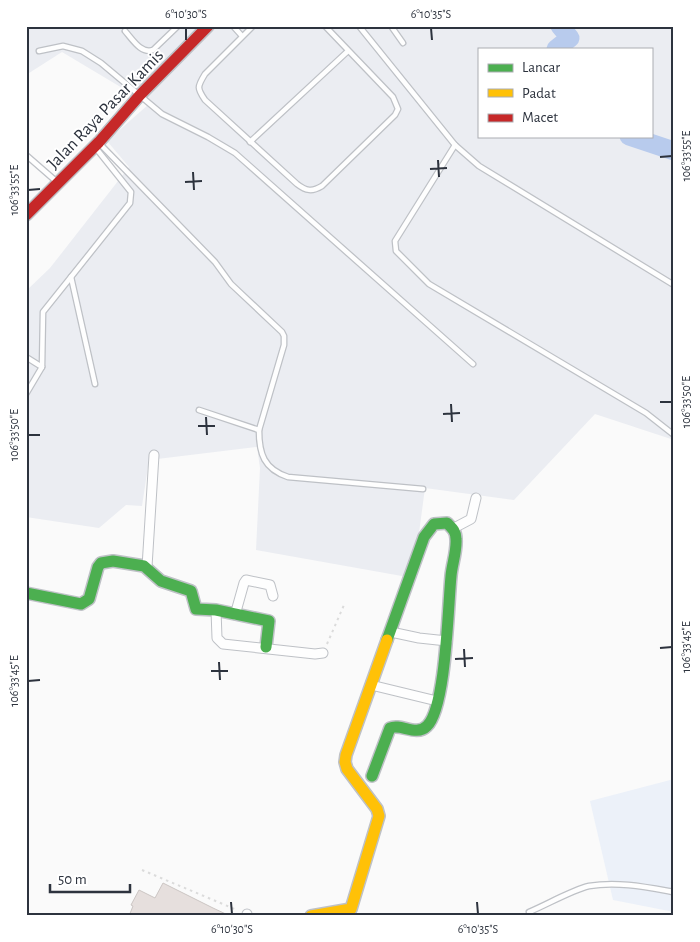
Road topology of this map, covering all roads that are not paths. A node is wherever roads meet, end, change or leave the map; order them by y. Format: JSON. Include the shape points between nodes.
{"nodes":[{"id":1,"x":178,"y":26,"type":"edge"},
{"id":2,"x":208,"y":26,"type":"edge"},
{"id":3,"x":233,"y":26,"type":"edge"},
{"id":4,"x":253,"y":26,"type":"edge"},
{"id":5,"x":325,"y":26,"type":"edge"},
{"id":6,"x":359,"y":26,"type":"edge"},
{"id":7,"x":391,"y":26,"type":"edge"},
{"id":8,"x":125,"y":31,"type":"dead end"},
{"id":9,"x":242,"y":36,"type":"junction"},
{"id":10,"x":403,"y":43,"type":"dead end"},
{"id":11,"x":40,"y":51,"type":"dead end"},
{"id":12,"x":348,"y":52,"type":"junction"},
{"id":13,"x":140,"y":95,"type":"junction"},
{"id":14,"x":250,"y":142,"type":"junction"},
{"id":15,"x":97,"y":145,"type":"junction"},
{"id":16,"x":455,"y":145,"type":"junction"},
{"id":17,"x":26,"y":155,"type":"edge"},
{"id":18,"x":58,"y":183,"type":"junction"},
{"id":19,"x":26,"y":215,"type":"edge"},
{"id":20,"x":71,"y":278,"type":"junction"},
{"id":21,"x":674,"y":285,"type":"edge"},
{"id":22,"x":26,"y":358,"type":"edge"},
{"id":23,"x":472,"y":364,"type":"dead end"},
{"id":24,"x":42,"y":367,"type":"junction"},
{"id":25,"x":95,"y":384,"type":"dead end"},
{"id":26,"x":26,"y":394,"type":"edge"},
{"id":27,"x":199,"y":410,"type":"dead end"},
{"id":28,"x":259,"y":430,"type":"junction"},
{"id":29,"x":674,"y":435,"type":"edge"},
{"id":30,"x":154,"y":456,"type":"dead end"},
{"id":31,"x":423,"y":489,"type":"dead end"},
{"id":32,"x":476,"y":498,"type":"dead end"},
{"id":33,"x":454,"y":528,"type":"junction"},
{"id":34,"x":147,"y":567,"type":"junction"},
{"id":35,"x":26,"y":593,"type":"edge"},
{"id":36,"x":273,"y":596,"type":"dead end"},
{"id":37,"x":216,"y":610,"type":"junction"},
{"id":38,"x":235,"y":615,"type":"junction"},
{"id":39,"x":391,"y":632,"type":"junction"},
{"id":40,"x":447,"y":641,"type":"junction"},
{"id":41,"x":266,"y":648,"type":"junction"},
{"id":42,"x":323,"y":653,"type":"road end"},
{"id":43,"x":371,"y":685,"type":"junction"},
{"id":44,"x":437,"y":701,"type":"junction"},
{"id":45,"x":372,"y":776,"type":"dead end"},
{"id":46,"x":674,"y":892,"type":"edge"},
{"id":47,"x":529,"y":912,"type":"dead end"},
{"id":48,"x":311,"y":916,"type":"edge"}],
"edges":[{"from":1,"to":8,"type":"lane","via":[[149,52],[142,50]]},
{"from":2,"to":13,"type":"street","name":"Jalan Raya Pasar Kamis"},
{"from":3,"to":9,"type":"lane"},
{"from":4,"to":9,"type":"lane"},
{"from":5,"to":12,"type":"lane"},
{"from":6,"to":16,"type":"lane"},
{"from":7,"to":10,"type":"lane"},
{"from":9,"to":14,"type":"lane","via":[[205,74],[198,86],[205,100]]},
{"from":11,"to":13,"type":"lane","via":[[63,46],[82,51]]},
{"from":12,"to":14,"type":"lane"},
{"from":12,"to":14,"type":"lane","via":[[393,97],[398,109],[322,186],[316,190],[303,189]]},
{"from":13,"to":15,"type":"street","name":"Jalan Raya Pasar Kamis"},
{"from":13,"to":23,"type":"lane","via":[[162,114],[236,153]]},
{"from":15,"to":18,"type":"street","name":"Jalan Raya Pasar Kamis"},
{"from":15,"to":20,"type":"lane","via":[[132,198]]},
{"from":15,"to":28,"type":"lane","via":[[282,332],[284,345]]},
{"from":16,"to":21,"type":"lane","via":[[479,166]]},
{"from":16,"to":29,"type":"lane","via":[[395,241],[396,251],[430,284],[646,413]]},
{"from":17,"to":18,"type":"lane"},
{"from":18,"to":19,"type":"street","name":"Jalan Raya Pasar Kamis"},
{"from":20,"to":24,"type":"lane","via":[[42,312]]},
{"from":20,"to":25,"type":"lane"},
{"from":22,"to":24,"type":"lane"},
{"from":24,"to":26,"type":"lane"},
{"from":27,"to":28,"type":"lane"},
{"from":28,"to":31,"type":"lane","via":[[264,458],[276,473]]},
{"from":30,"to":34,"type":"street"},
{"from":32,"to":33,"type":"street","via":[[471,519]]},
{"from":33,"to":39,"type":"street","via":[[438,522],[430,527]]},
{"from":33,"to":40,"type":"street","via":[[457,542],[451,575]]},
{"from":34,"to":35,"type":"street","via":[[113,561],[101,563],[89,599],[81,604]]},
{"from":34,"to":37,"type":"street","via":[[161,581],[188,589],[196,609]]},
{"from":36,"to":38,"type":"street","via":[[270,585],[246,580]]},
{"from":37,"to":38,"type":"street"},
{"from":37,"to":41,"type":"street","via":[[220,642],[231,646]]},
{"from":38,"to":41,"type":"street","via":[[269,621]]},
{"from":39,"to":40,"type":"street"},
{"from":39,"to":43,"type":"street"},
{"from":40,"to":44,"type":"street"},
{"from":41,"to":42,"type":"street"},
{"from":43,"to":44,"type":"street"},
{"from":43,"to":48,"type":"street","via":[[344,760],[379,818],[351,909]]},
{"from":44,"to":45,"type":"street","via":[[433,718],[425,728],[390,728]]},
{"from":46,"to":47,"type":"lane","via":[[618,884],[588,886]]}]}
